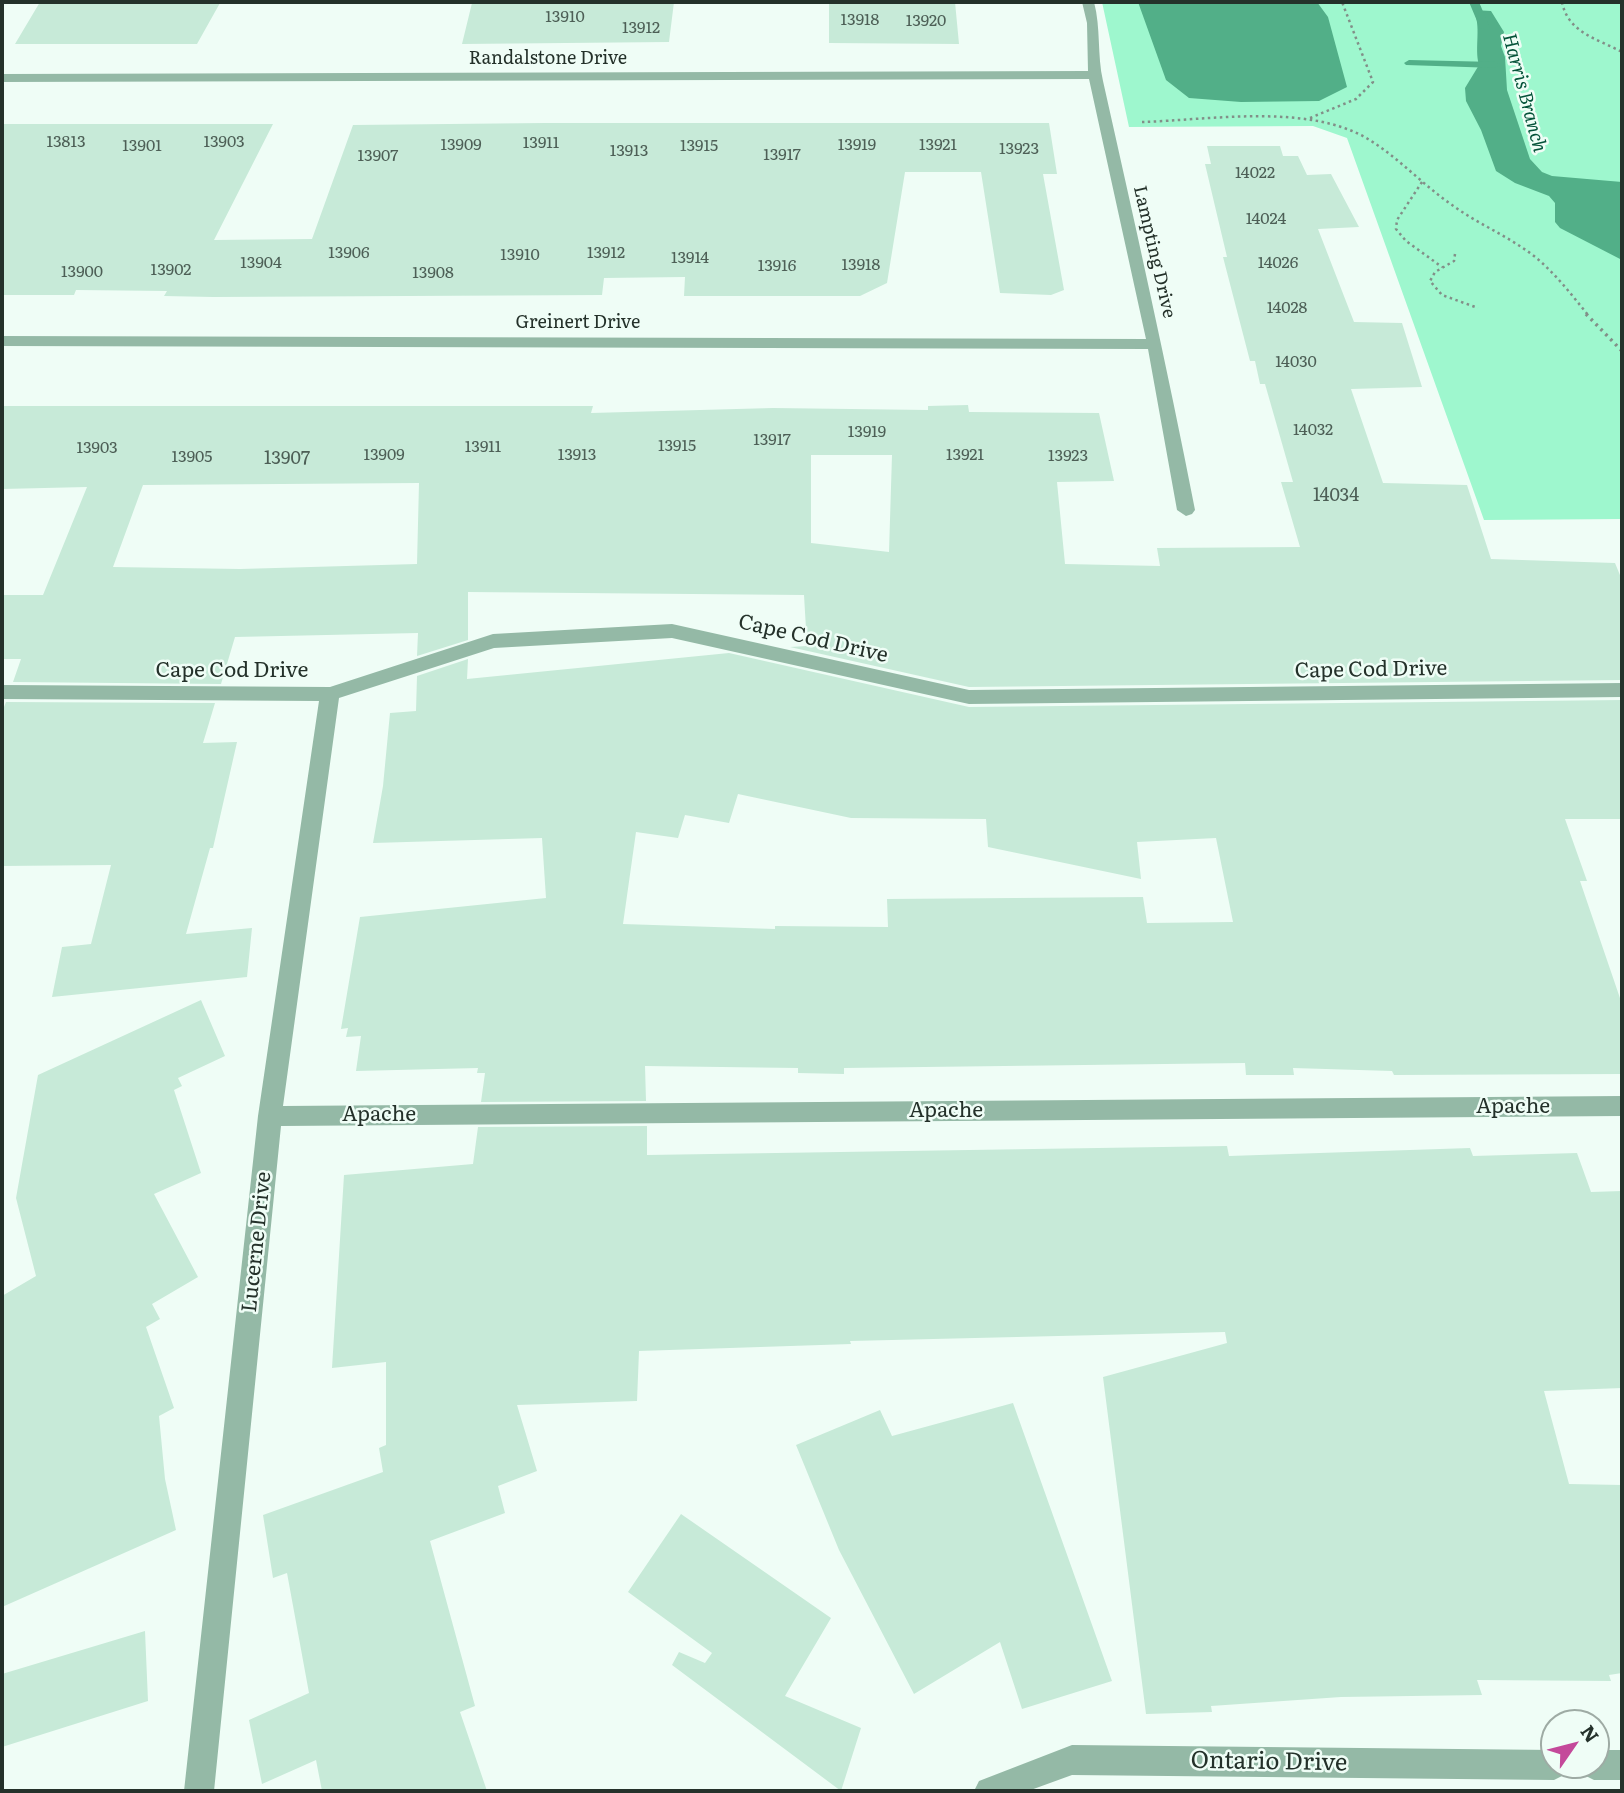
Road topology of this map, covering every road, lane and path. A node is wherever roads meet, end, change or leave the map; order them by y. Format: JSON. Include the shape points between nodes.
{"nodes":[{"id":1,"x":1088,"y":2,"type":"edge"},
{"id":2,"x":1342,"y":2,"type":"edge"},
{"id":3,"x":1562,"y":2,"type":"edge"},
{"id":4,"x":1622,"y":52,"type":"edge"},
{"id":5,"x":1095,"y":75,"type":"junction"},
{"id":6,"x":2,"y":78,"type":"edge"},
{"id":7,"x":1309,"y":118,"type":"junction"},
{"id":8,"x":1141,"y":122,"type":"dead end"},
{"id":9,"x":1422,"y":182,"type":"junction"},
{"id":10,"x":1455,"y":254,"type":"dead end"},
{"id":11,"x":1442,"y":267,"type":"junction"},
{"id":12,"x":1478,"y":308,"type":"dead end"},
{"id":13,"x":2,"y":341,"type":"edge"},
{"id":14,"x":1155,"y":344,"type":"junction"},
{"id":15,"x":1622,"y":351,"type":"edge"},
{"id":16,"x":1186,"y":510,"type":"dead end"},
{"id":17,"x":1622,"y":690,"type":"edge"},
{"id":18,"x":2,"y":692,"type":"edge"},
{"id":19,"x":330,"y":694,"type":"junction"},
{"id":20,"x":1622,"y":1106,"type":"edge"},
{"id":21,"x":270,"y":1116,"type":"junction"},
{"id":22,"x":1540,"y":1765,"type":"edge"},
{"id":23,"x":200,"y":1791,"type":"edge"},
{"id":24,"x":989,"y":1791,"type":"edge"}],
"edges":[{"from":1,"to":5,"type":"street","name":"Lampting Drive"},
{"from":2,"to":7,"type":"path","via":[[1373,82],[1356,99]]},
{"from":3,"to":4,"type":"path","via":[[1562,13],[1572,27]]},
{"from":5,"to":6,"type":"street","name":"Randalstone Drive"},
{"from":5,"to":14,"type":"street","name":"Lampting Drive"},
{"from":7,"to":8,"type":"path"},
{"from":7,"to":9,"type":"path","via":[[1354,132]]},
{"from":9,"to":11,"type":"path","via":[[1396,229]]},
{"from":9,"to":15,"type":"path","via":[[1455,208],[1531,253]]},
{"from":10,"to":11,"type":"path","via":[[1454,261]]},
{"from":11,"to":12,"type":"path","via":[[1430,281],[1433,288]]},
{"from":13,"to":14,"type":"street","name":"Greinert Drive"},
{"from":14,"to":16,"type":"street","name":"Lampting Drive"},
{"from":17,"to":19,"type":"street","name":"Cape Cod Drive","via":[[969,698],[672,631],[493,641]]},
{"from":18,"to":19,"type":"street","name":"Cape Cod Drive"},
{"from":19,"to":21,"type":"street","name":"Lucerne Drive"},
{"from":20,"to":21,"type":"street","name":"Apache"},
{"from":21,"to":23,"type":"street","name":"Lucerne Drive"},
{"from":22,"to":24,"type":"street","name":"Ontario Drive","via":[[1072,1760]]}]}
